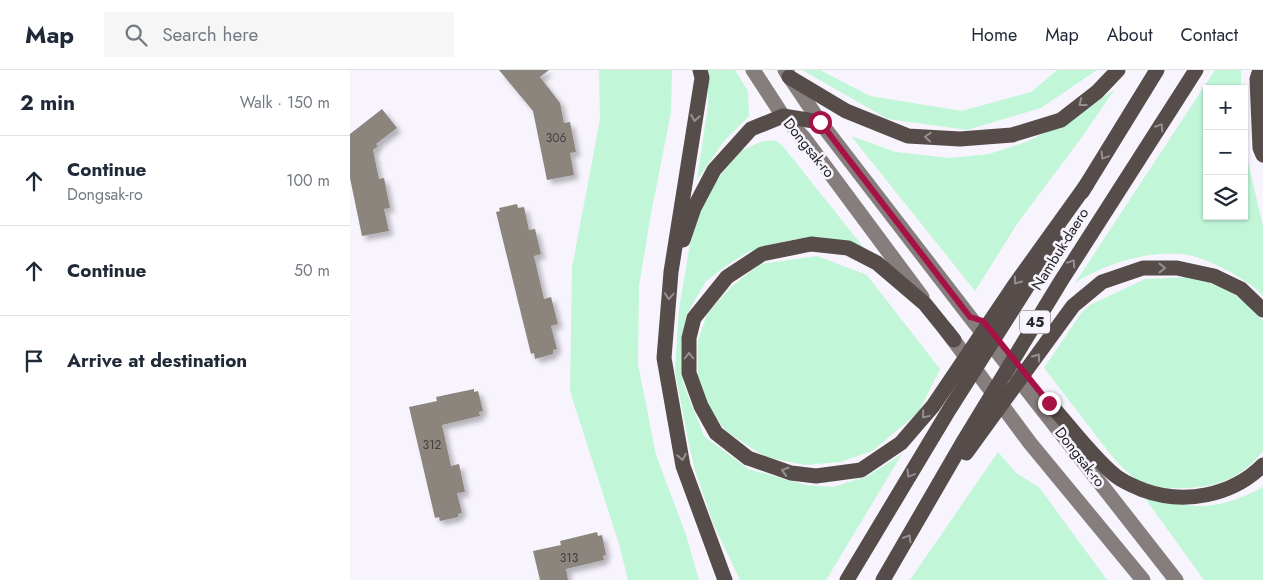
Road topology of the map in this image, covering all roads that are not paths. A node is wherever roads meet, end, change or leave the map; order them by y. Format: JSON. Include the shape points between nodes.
{"nodes":[{"id":1,"x":700,"y":70,"type":"edge"},
{"id":2,"x":753,"y":70,"type":"edge"},
{"id":3,"x":1118,"y":70,"type":"edge"},
{"id":4,"x":1157,"y":70,"type":"edge"},
{"id":5,"x":1196,"y":70,"type":"edge"},
{"id":6,"x":1260,"y":70,"type":"edge"},
{"id":7,"x":787,"y":74,"type":"edge"},
{"id":8,"x":783,"y":116,"type":"junction"},
{"id":9,"x":820,"y":122,"type":"junction"},
{"id":10,"x":1263,"y":155,"type":"edge"},
{"id":11,"x":1087,"y":184,"type":"junction"},
{"id":12,"x":670,"y":272,"type":"junction"},
{"id":13,"x":1263,"y":310,"type":"edge"},
{"id":14,"x":954,"y":340,"type":"junction"},
{"id":15,"x":1046,"y":407,"type":"junction"},
{"id":16,"x":1263,"y":465,"type":"edge"},
{"id":17,"x":925,"y":509,"type":"junction"},
{"id":18,"x":725,"y":580,"type":"edge"},
{"id":19,"x":847,"y":580,"type":"edge"},
{"id":20,"x":883,"y":580,"type":"edge"},
{"id":21,"x":1143,"y":580,"type":"edge"},
{"id":22,"x":1176,"y":580,"type":"edge"}],
"edges":[{"from":1,"to":12,"type":"highway","one_way":true,"via":[[702,78]]},
{"from":2,"to":8,"type":"main road","name":"Dongsak-ro"},
{"from":3,"to":7,"type":"highway","one_way":true,"via":[[1097,92],[1061,120],[1012,135],[960,139],[908,136],[846,111]]},
{"from":4,"to":11,"type":"highway","name":"Nambuk-daero","number":"45","one_way":true},
{"from":17,"to":5,"type":"highway","name":"Nambuk-daero","number":"45","one_way":true,"via":[[1061,281]]},
{"from":6,"to":10,"type":"highway","via":[[1257,79]]},
{"from":7,"to":9,"type":"main road","name":"Dongsak-ro"},
{"from":8,"to":9,"type":"highway"},
{"from":8,"to":12,"type":"highway","via":[[751,129],[714,170],[694,208]]},
{"from":8,"to":14,"type":"main road","name":"Dongsak-ro","via":[[804,138]]},
{"from":9,"to":15,"type":"main road","name":"Dongsak-ro","via":[[970,317],[983,321]]},
{"from":11,"to":14,"type":"highway","one_way":true,"via":[[933,406],[902,443],[861,470],[816,476],[791,473],[748,458],[716,433],[701,406],[689,373],[689,338],[694,318],[727,277],[762,254],[811,244],[848,248],[877,263],[925,304]]},
{"from":11,"to":19,"type":"highway","name":"Nambuk-daero","number":"45","one_way":true,"via":[[1047,258],[949,410]]},
{"from":12,"to":18,"type":"highway","one_way":true,"via":[[664,358],[683,466]]},
{"from":17,"to":13,"type":"highway","one_way":true,"via":[[1073,306],[1102,282],[1143,268],[1177,268],[1214,276],[1241,289]]},
{"from":14,"to":21,"type":"main road","name":"Dongsak-ro","via":[[1030,443]]},
{"from":15,"to":16,"type":"highway","via":[[1111,472],[1149,492],[1184,498],[1211,494],[1238,484]]},
{"from":15,"to":22,"type":"main road","name":"Dongsak-ro"},
{"from":20,"to":17,"type":"highway","name":"Nambuk-daero","number":"45","one_way":true}]}
